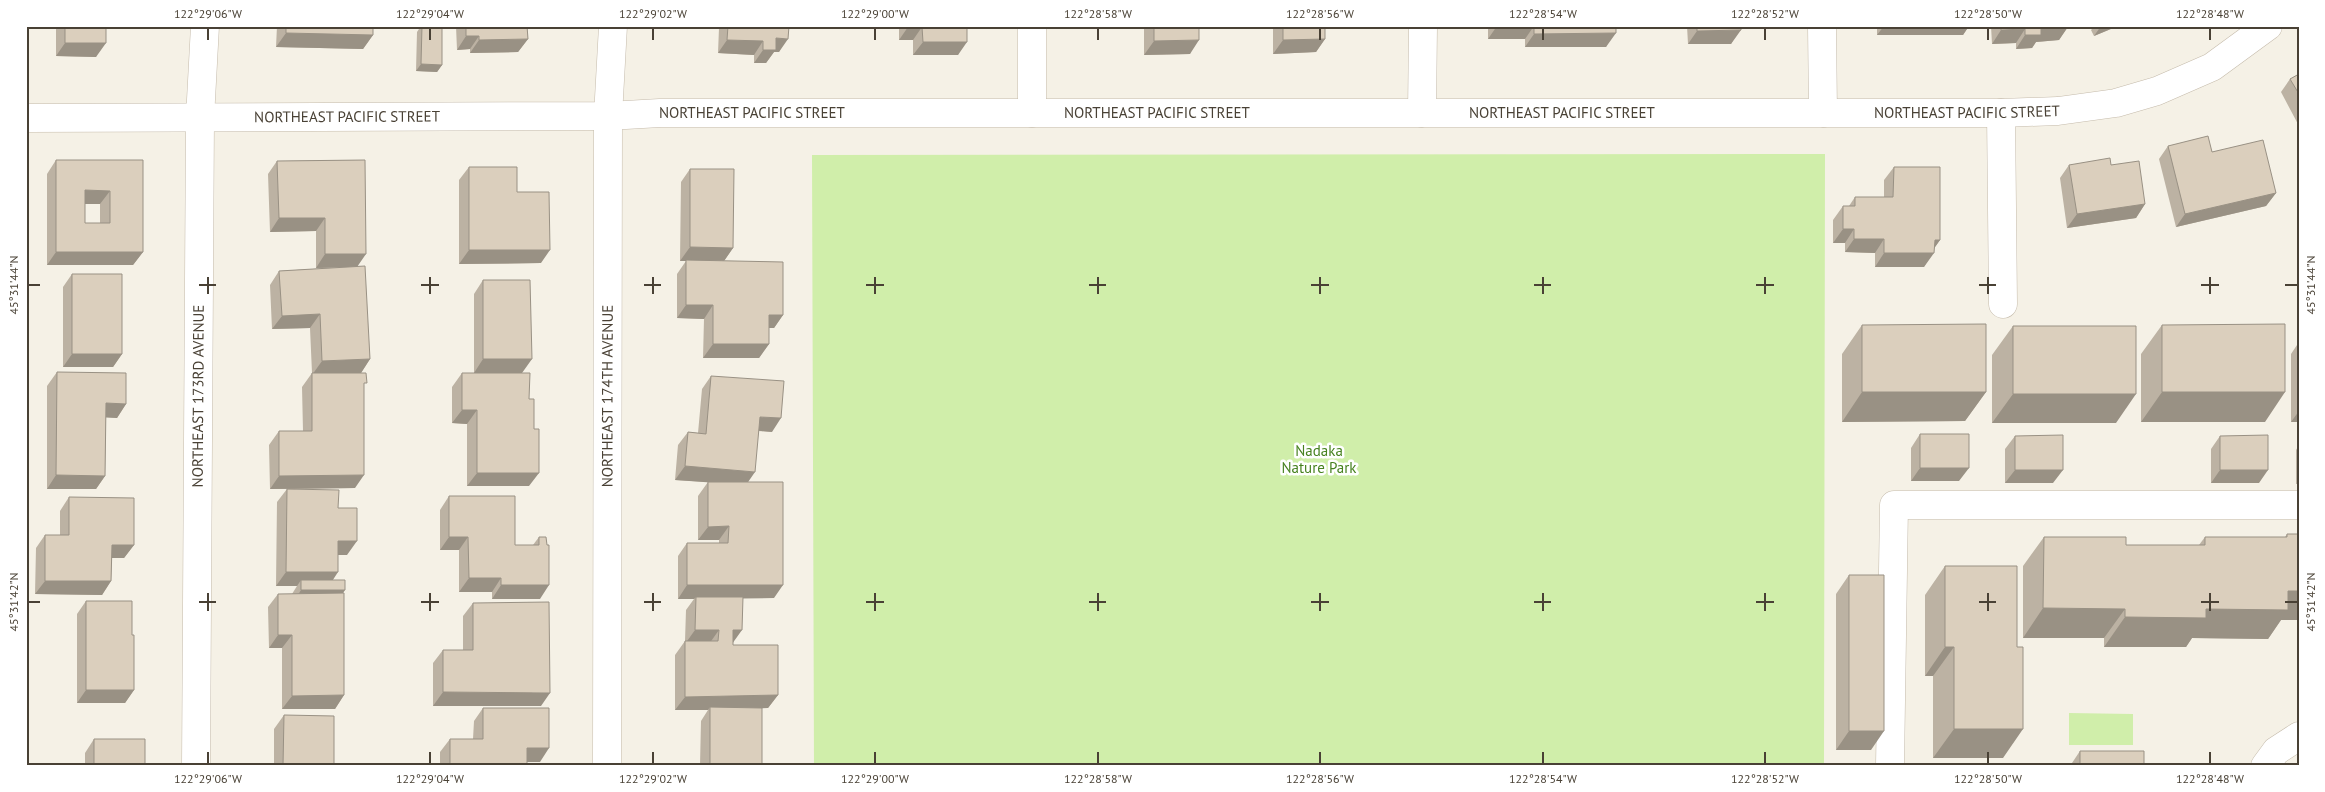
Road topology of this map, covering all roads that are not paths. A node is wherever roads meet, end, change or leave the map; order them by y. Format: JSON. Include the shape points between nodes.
{"nodes":[{"id":1,"x":204,"y":26,"type":"edge"},
{"id":2,"x":613,"y":26,"type":"edge"},
{"id":3,"x":1032,"y":26,"type":"edge"},
{"id":4,"x":1423,"y":26,"type":"edge"},
{"id":5,"x":1822,"y":26,"type":"edge"},
{"id":6,"x":2268,"y":26,"type":"edge"},
{"id":7,"x":1032,"y":113,"type":"junction"},
{"id":8,"x":1422,"y":113,"type":"junction"},
{"id":9,"x":1822,"y":113,"type":"junction"},
{"id":10,"x":2001,"y":113,"type":"junction"},
{"id":11,"x":608,"y":116,"type":"junction"},
{"id":12,"x":26,"y":118,"type":"edge"},
{"id":13,"x":200,"y":118,"type":"junction"},
{"id":14,"x":2003,"y":304,"type":"dead end"},
{"id":15,"x":2299,"y":505,"type":"edge"},
{"id":16,"x":2299,"y":736,"type":"edge"},
{"id":17,"x":2270,"y":759,"type":"edge"},
{"id":18,"x":196,"y":766,"type":"edge"},
{"id":19,"x":607,"y":766,"type":"edge"},
{"id":20,"x":1890,"y":766,"type":"edge"}],
"edges":[{"from":1,"to":13,"type":"street","name":"NORTHEAST 173RD AVENUE"},
{"from":2,"to":11,"type":"street","name":"NORTHEAST 174TH AVENUE"},
{"from":3,"to":7,"type":"street"},
{"from":4,"to":8,"type":"street"},
{"from":5,"to":9,"type":"street"},
{"from":6,"to":10,"type":"street","name":"NORTHEAST PACIFIC STREET","via":[[2212,67],[2157,91],[2116,103],[2058,111]]},
{"from":7,"to":8,"type":"street","name":"NORTHEAST PACIFIC STREET"},
{"from":7,"to":11,"type":"street","name":"NORTHEAST PACIFIC STREET","via":[[660,113]]},
{"from":8,"to":9,"type":"street","name":"NORTHEAST PACIFIC STREET"},
{"from":9,"to":10,"type":"street","name":"NORTHEAST PACIFIC STREET"},
{"from":10,"to":14,"type":"street"},
{"from":11,"to":13,"type":"street","name":"NORTHEAST PACIFIC STREET"},
{"from":11,"to":19,"type":"street","name":"NORTHEAST 174TH AVENUE"},
{"from":12,"to":13,"type":"street","name":"NORTHEAST PACIFIC STREET"},
{"from":13,"to":18,"type":"street","name":"NORTHEAST 173RD AVENUE"},
{"from":15,"to":20,"type":"street","via":[[1894,505]]},
{"from":16,"to":17,"type":"street"}]}
